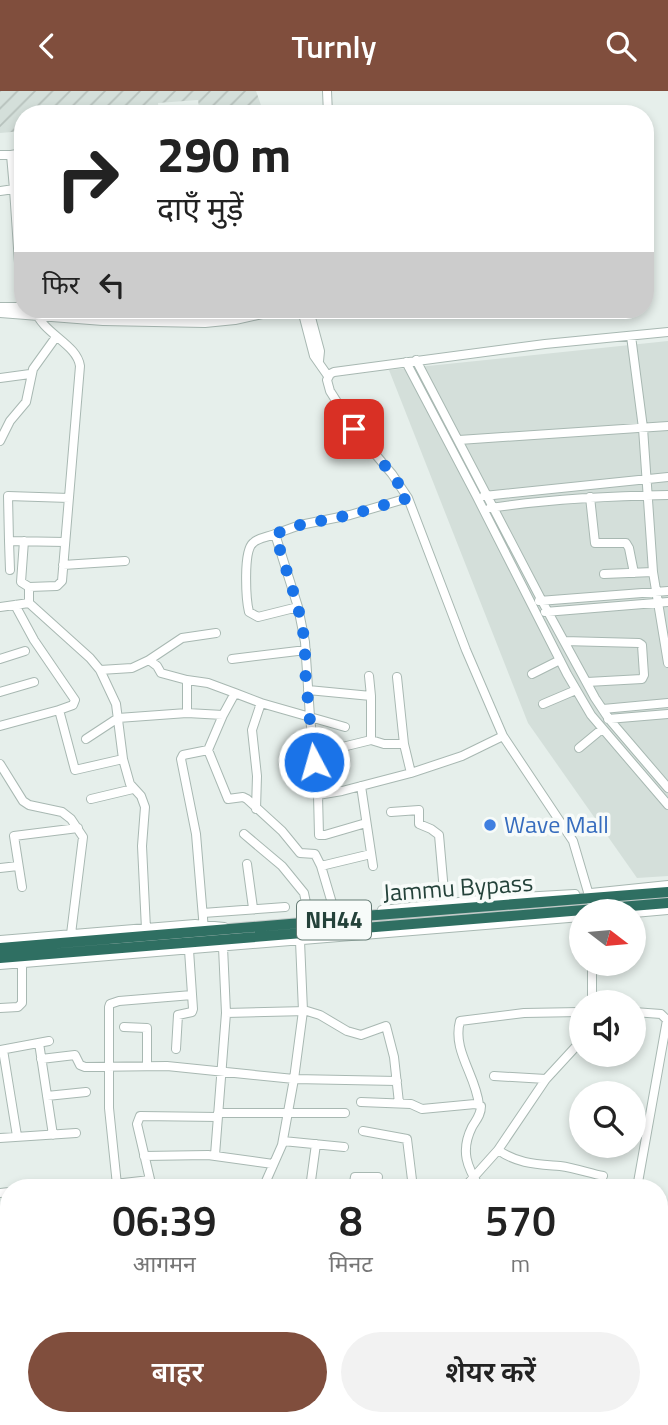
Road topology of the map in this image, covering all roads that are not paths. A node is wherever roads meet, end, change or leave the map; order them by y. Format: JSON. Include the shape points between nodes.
{"nodes":[{"id":1,"x":14,"y":154,"type":"edge"},
{"id":2,"x":0,"y":155,"type":"edge"},
{"id":3,"x":11,"y":155,"type":"junction"},
{"id":4,"x":14,"y":170,"type":"edge"},
{"id":5,"x":40,"y":319,"type":"edge"},
{"id":6,"x":190,"y":319,"type":"edge"},
{"id":7,"x":236,"y":319,"type":"edge"},
{"id":8,"x":304,"y":319,"type":"edge"},
{"id":9,"x":311,"y":319,"type":"edge"},
{"id":10,"x":668,"y":332,"type":"edge"},
{"id":11,"x":631,"y":336,"type":"junction"},
{"id":12,"x":55,"y":337,"type":"junction"},
{"id":13,"x":415,"y":360,"type":"junction"},
{"id":14,"x":319,"y":362,"type":"junction"},
{"id":15,"x":405,"y":362,"type":"junction"},
{"id":16,"x":30,"y":374,"type":"junction"},
{"id":17,"x":328,"y":376,"type":"junction"},
{"id":18,"x":0,"y":378,"type":"edge"},
{"id":19,"x":668,"y":426,"type":"edge"},
{"id":20,"x":643,"y":428,"type":"junction"},
{"id":21,"x":459,"y":440,"type":"junction"},
{"id":22,"x":0,"y":441,"type":"edge"},
{"id":23,"x":668,"y":477,"type":"edge"},
{"id":24,"x":647,"y":479,"type":"junction"},
{"id":25,"x":487,"y":495,"type":"junction"},
{"id":26,"x":648,"y":495,"type":"junction"},
{"id":27,"x":668,"y":495,"type":"edge"},
{"id":28,"x":477,"y":497,"type":"junction"},
{"id":29,"x":590,"y":497,"type":"junction"},
{"id":30,"x":69,"y":498,"type":"junction"},
{"id":31,"x":408,"y":498,"type":"junction"},
{"id":32,"x":494,"y":508,"type":"junction"},
{"id":33,"x":484,"y":509,"type":"junction"},
{"id":34,"x":275,"y":534,"type":"junction"},
{"id":35,"x":9,"y":541,"type":"junction"},
{"id":36,"x":24,"y":541,"type":"junction"},
{"id":37,"x":65,"y":542,"type":"junction"},
{"id":38,"x":125,"y":561,"type":"dead end"},
{"id":39,"x":63,"y":565,"type":"junction"},
{"id":40,"x":10,"y":570,"type":"dead end"},
{"id":41,"x":653,"y":572,"type":"junction"},
{"id":42,"x":634,"y":573,"type":"junction"},
{"id":43,"x":604,"y":574,"type":"dead end"},
{"id":44,"x":29,"y":587,"type":"junction"},
{"id":45,"x":668,"y":591,"type":"edge"},
{"id":46,"x":657,"y":592,"type":"junction"},
{"id":47,"x":542,"y":601,"type":"junction"},
{"id":48,"x":529,"y":602,"type":"junction"},
{"id":49,"x":663,"y":602,"type":"edge"},
{"id":50,"x":29,"y":603,"type":"junction"},
{"id":51,"x":15,"y":605,"type":"junction"},
{"id":52,"x":0,"y":607,"type":"edge"},
{"id":53,"x":298,"y":607,"type":"junction"},
{"id":54,"x":548,"y":612,"type":"junction"},
{"id":55,"x":535,"y":613,"type":"junction"},
{"id":56,"x":216,"y":633,"type":"dead end"},
{"id":57,"x":564,"y":641,"type":"junction"},
{"id":58,"x":306,"y":650,"type":"junction"},
{"id":59,"x":25,"y":651,"type":"dead end"},
{"id":60,"x":0,"y":659,"type":"edge"},
{"id":61,"x":232,"y":659,"type":"dead end"},
{"id":62,"x":149,"y":660,"type":"junction"},
{"id":63,"x":560,"y":660,"type":"junction"},
{"id":64,"x":668,"y":663,"type":"edge"},
{"id":65,"x":100,"y":670,"type":"junction"},
{"id":66,"x":532,"y":674,"type":"dead end"},
{"id":67,"x":369,"y":676,"type":"dead end"},
{"id":68,"x":397,"y":677,"type":"dead end"},
{"id":69,"x":187,"y":680,"type":"junction"},
{"id":70,"x":34,"y":682,"type":"dead end"},
{"id":71,"x":587,"y":683,"type":"junction"},
{"id":72,"x":308,"y":690,"type":"junction"},
{"id":73,"x":576,"y":690,"type":"junction"},
{"id":74,"x":0,"y":692,"type":"edge"},
{"id":75,"x":235,"y":693,"type":"junction"},
{"id":76,"x":371,"y":696,"type":"junction"},
{"id":77,"x":261,"y":703,"type":"junction"},
{"id":78,"x":668,"y":703,"type":"edge"},
{"id":79,"x":543,"y":704,"type":"dead end"},
{"id":80,"x":603,"y":709,"type":"junction"},
{"id":81,"x":59,"y":710,"type":"junction"},
{"id":82,"x":187,"y":713,"type":"junction"},
{"id":83,"x":668,"y":714,"type":"edge"},
{"id":84,"x":223,"y":715,"type":"junction"},
{"id":85,"x":310,"y":717,"type":"junction"},
{"id":86,"x":118,"y":718,"type":"junction"},
{"id":87,"x":609,"y":719,"type":"junction"},
{"id":88,"x":0,"y":726,"type":"edge"},
{"id":89,"x":599,"y":726,"type":"junction"},
{"id":90,"x":345,"y":727,"type":"dead end"},
{"id":91,"x":503,"y":736,"type":"junction"},
{"id":92,"x":86,"y":739,"type":"dead end"},
{"id":93,"x":371,"y":740,"type":"junction"},
{"id":94,"x":404,"y":744,"type":"junction"},
{"id":95,"x":579,"y":748,"type":"dead end"},
{"id":96,"x":208,"y":750,"type":"junction"},
{"id":97,"x":314,"y":754,"type":"junction"},
{"id":98,"x":123,"y":759,"type":"junction"},
{"id":99,"x":0,"y":764,"type":"edge"},
{"id":100,"x":2,"y":773,"type":"edge"},
{"id":101,"x":411,"y":773,"type":"junction"},
{"id":102,"x":361,"y":786,"type":"junction"},
{"id":103,"x":668,"y":788,"type":"edge"},
{"id":104,"x":133,"y":789,"type":"junction"},
{"id":105,"x":318,"y":795,"type":"junction"},
{"id":106,"x":91,"y":799,"type":"dead end"},
{"id":107,"x":668,"y":805,"type":"edge"},
{"id":108,"x":256,"y":809,"type":"junction"},
{"id":109,"x":391,"y":812,"type":"dead end"},
{"id":110,"x":366,"y":823,"type":"junction"},
{"id":111,"x":78,"y":828,"type":"junction"},
{"id":112,"x":244,"y":834,"type":"dead end"},
{"id":113,"x":371,"y":854,"type":"junction"},
{"id":114,"x":247,"y":864,"type":"dead end"},
{"id":115,"x":18,"y":866,"type":"junction"},
{"id":116,"x":321,"y":866,"type":"junction"},
{"id":117,"x":373,"y":866,"type":"dead end"},
{"id":118,"x":0,"y":867,"type":"edge"},
{"id":119,"x":668,"y":885,"type":"edge"},
{"id":120,"x":22,"y":887,"type":"dead end"},
{"id":121,"x":668,"y":892,"type":"edge"},
{"id":122,"x":590,"y":899,"type":"edge"},
{"id":123,"x":611,"y":899,"type":"edge"},
{"id":124,"x":623,"y":899,"type":"edge"},
{"id":125,"x":445,"y":903,"type":"junction"},
{"id":126,"x":646,"y":903,"type":"edge"},
{"id":127,"x":668,"y":903,"type":"edge"},
{"id":128,"x":569,"y":904,"type":"edge"},
{"id":129,"x":569,"y":905,"type":"edge"},
{"id":130,"x":569,"y":906,"type":"edge"},
{"id":131,"x":285,"y":907,"type":"dead end"},
{"id":132,"x":253,"y":908,"type":"junction"},
{"id":133,"x":668,"y":910,"type":"edge"},
{"id":134,"x":203,"y":912,"type":"junction"},
{"id":135,"x":646,"y":912,"type":"edge"},
{"id":136,"x":364,"y":916,"type":"junction"},
{"id":137,"x":569,"y":918,"type":"edge"},
{"id":138,"x":337,"y":920,"type":"junction"},
{"id":139,"x":310,"y":922,"type":"junction"},
{"id":140,"x":204,"y":927,"type":"junction"},
{"id":141,"x":146,"y":929,"type":"junction"},
{"id":142,"x":71,"y":934,"type":"junction"},
{"id":143,"x":0,"y":940,"type":"edge"},
{"id":144,"x":300,"y":941,"type":"junction"},
{"id":145,"x":223,"y":947,"type":"junction"},
{"id":146,"x":0,"y":948,"type":"edge"},
{"id":147,"x":189,"y":950,"type":"junction"},
{"id":148,"x":0,"y":958,"type":"edge"},
{"id":149,"x":22,"y":964,"type":"junction"},
{"id":150,"x":0,"y":965,"type":"edge"},
{"id":151,"x":192,"y":995,"type":"junction"},
{"id":152,"x":0,"y":1008,"type":"edge"},
{"id":153,"x":303,"y":1011,"type":"junction"},
{"id":154,"x":569,"y":1012,"type":"edge"},
{"id":155,"x":226,"y":1013,"type":"junction"},
{"id":156,"x":646,"y":1013,"type":"edge"},
{"id":157,"x":124,"y":1027,"type":"dead end"},
{"id":158,"x":49,"y":1041,"type":"dead end"},
{"id":159,"x":39,"y":1043,"type":"junction"},
{"id":160,"x":176,"y":1049,"type":"dead end"},
{"id":161,"x":2,"y":1050,"type":"edge"},
{"id":162,"x":569,"y":1054,"type":"edge"},
{"id":163,"x":41,"y":1059,"type":"junction"},
{"id":164,"x":147,"y":1065,"type":"junction"},
{"id":165,"x":108,"y":1067,"type":"junction"},
{"id":166,"x":222,"y":1071,"type":"junction"},
{"id":167,"x":494,"y":1076,"type":"dead end"},
{"id":168,"x":294,"y":1079,"type":"junction"},
{"id":169,"x":546,"y":1079,"type":"junction"},
{"id":170,"x":397,"y":1081,"type":"junction"},
{"id":171,"x":10,"y":1090,"type":"junction"},
{"id":172,"x":0,"y":1092,"type":"edge"},
{"id":173,"x":86,"y":1092,"type":"dead end"},
{"id":174,"x":47,"y":1096,"type":"junction"},
{"id":175,"x":361,"y":1102,"type":"dead end"},
{"id":176,"x":400,"y":1103,"type":"junction"},
{"id":177,"x":479,"y":1105,"type":"junction"},
{"id":178,"x":289,"y":1112,"type":"junction"},
{"id":179,"x":345,"y":1113,"type":"dead end"},
{"id":180,"x":218,"y":1115,"type":"junction"},
{"id":181,"x":363,"y":1131,"type":"dead end"},
{"id":182,"x":76,"y":1133,"type":"dead end"},
{"id":183,"x":53,"y":1135,"type":"junction"},
{"id":184,"x":17,"y":1136,"type":"junction"},
{"id":185,"x":0,"y":1138,"type":"edge"},
{"id":186,"x":284,"y":1141,"type":"junction"},
{"id":187,"x":316,"y":1144,"type":"junction"},
{"id":188,"x":344,"y":1147,"type":"dead end"},
{"id":189,"x":498,"y":1150,"type":"junction"},
{"id":190,"x":215,"y":1155,"type":"junction"},
{"id":191,"x":144,"y":1156,"type":"junction"},
{"id":192,"x":273,"y":1164,"type":"junction"},
{"id":193,"x":603,"y":1176,"type":"dead end"},
{"id":194,"x":378,"y":1177,"type":"dead end"},
{"id":195,"x":474,"y":1178,"type":"joint"},
{"id":196,"x":117,"y":1179,"type":"edge"},
{"id":197,"x":150,"y":1179,"type":"edge"},
{"id":198,"x":267,"y":1179,"type":"edge"},
{"id":199,"x":311,"y":1179,"type":"edge"},
{"id":200,"x":355,"y":1179,"type":"edge"},
{"id":201,"x":411,"y":1179,"type":"edge"},
{"id":202,"x":640,"y":1179,"type":"edge"}],
"edges":[{"from":1,"to":3,"type":"street"},
{"from":2,"to":3,"type":"street"},
{"from":3,"to":4,"type":"street"},
{"from":5,"to":12,"type":"street"},
{"from":6,"to":7,"type":"street"},
{"from":8,"to":14,"type":"street"},
{"from":9,"to":14,"type":"street"},
{"from":10,"to":11,"type":"street"},
{"from":11,"to":13,"type":"street"},
{"from":11,"to":20,"type":"street"},
{"from":12,"to":16,"type":"street"},
{"from":12,"to":30,"type":"street","via":[[76,355],[80,366]]},
{"from":13,"to":15,"type":"street"},
{"from":13,"to":21,"type":"street"},
{"from":14,"to":17,"type":"street"},
{"from":15,"to":17,"type":"street"},
{"from":15,"to":28,"type":"street"},
{"from":16,"to":18,"type":"street"},
{"from":16,"to":22,"type":"street","via":[[26,402]]},
{"from":17,"to":31,"type":"street","via":[[327,384],[354,429]]},
{"from":19,"to":20,"type":"street"},
{"from":20,"to":21,"type":"street"},
{"from":20,"to":24,"type":"street"},
{"from":21,"to":25,"type":"street"},
{"from":23,"to":24,"type":"street"},
{"from":24,"to":25,"type":"street"},
{"from":24,"to":26,"type":"street"},
{"from":25,"to":28,"type":"street"},
{"from":25,"to":32,"type":"street"},
{"from":26,"to":27,"type":"street"},
{"from":26,"to":29,"type":"street"},
{"from":26,"to":41,"type":"street"},
{"from":28,"to":33,"type":"street"},
{"from":29,"to":32,"type":"street"},
{"from":29,"to":42,"type":"street","via":[[595,543],[626,543]]},
{"from":30,"to":35,"type":"street","via":[[8,496]]},
{"from":30,"to":37,"type":"street"},
{"from":31,"to":34,"type":"street"},
{"from":31,"to":91,"type":"street"},
{"from":32,"to":33,"type":"street"},
{"from":32,"to":47,"type":"street"},
{"from":33,"to":48,"type":"street"},
{"from":34,"to":53,"type":"street"},
{"from":34,"to":53,"type":"street","via":[[253,542],[249,549],[249,612],[258,617]]},
{"from":35,"to":36,"type":"street"},
{"from":35,"to":40,"type":"street"},
{"from":36,"to":37,"type":"street"},
{"from":36,"to":44,"type":"street","via":[[21,582]]},
{"from":37,"to":39,"type":"street"},
{"from":38,"to":39,"type":"street"},
{"from":39,"to":44,"type":"street","via":[[60,585]]},
{"from":41,"to":42,"type":"street"},
{"from":41,"to":46,"type":"street"},
{"from":42,"to":43,"type":"street"},
{"from":44,"to":50,"type":"street"},
{"from":45,"to":46,"type":"street"},
{"from":46,"to":47,"type":"street"},
{"from":46,"to":49,"type":"street"},
{"from":47,"to":48,"type":"street"},
{"from":47,"to":54,"type":"street"},
{"from":48,"to":55,"type":"street"},
{"from":49,"to":54,"type":"street"},
{"from":49,"to":64,"type":"street"},
{"from":50,"to":51,"type":"street"},
{"from":50,"to":65,"type":"street"},
{"from":51,"to":52,"type":"street"},
{"from":51,"to":81,"type":"street","via":[[75,700]]},
{"from":53,"to":58,"type":"street"},
{"from":54,"to":55,"type":"street"},
{"from":54,"to":57,"type":"street"},
{"from":55,"to":63,"type":"street"},
{"from":56,"to":62,"type":"street","via":[[182,638]]},
{"from":57,"to":71,"type":"street"},
{"from":57,"to":71,"type":"street","via":[[642,645],[642,679]]},
{"from":58,"to":61,"type":"street"},
{"from":58,"to":72,"type":"street"},
{"from":59,"to":60,"type":"street"},
{"from":62,"to":65,"type":"street","via":[[132,668]]},
{"from":62,"to":69,"type":"street","via":[[161,673]]},
{"from":63,"to":66,"type":"street"},
{"from":63,"to":73,"type":"street"},
{"from":65,"to":86,"type":"street"},
{"from":67,"to":76,"type":"street"},
{"from":68,"to":94,"type":"street"},
{"from":69,"to":75,"type":"street"},
{"from":69,"to":82,"type":"street"},
{"from":70,"to":74,"type":"street"},
{"from":71,"to":80,"type":"street"},
{"from":72,"to":76,"type":"street"},
{"from":72,"to":85,"type":"street"},
{"from":73,"to":79,"type":"street"},
{"from":73,"to":89,"type":"street"},
{"from":75,"to":77,"type":"street"},
{"from":75,"to":84,"type":"street"},
{"from":76,"to":93,"type":"street"},
{"from":77,"to":85,"type":"street"},
{"from":77,"to":108,"type":"street","via":[[252,730]]},
{"from":78,"to":80,"type":"street"},
{"from":80,"to":87,"type":"street"},
{"from":81,"to":88,"type":"street"},
{"from":81,"to":98,"type":"street","via":[[75,770]]},
{"from":82,"to":84,"type":"street"},
{"from":82,"to":86,"type":"street"},
{"from":83,"to":87,"type":"street"},
{"from":84,"to":96,"type":"street"},
{"from":85,"to":90,"type":"street"},
{"from":85,"to":97,"type":"street"},
{"from":86,"to":92,"type":"street"},
{"from":86,"to":98,"type":"street"},
{"from":87,"to":89,"type":"street"},
{"from":87,"to":103,"type":"street"},
{"from":89,"to":95,"type":"street"},
{"from":89,"to":107,"type":"street"},
{"from":91,"to":101,"type":"street"},
{"from":91,"to":122,"type":"street","via":[[573,841]]},
{"from":93,"to":94,"type":"street"},
{"from":93,"to":97,"type":"street"},
{"from":94,"to":101,"type":"street"},
{"from":96,"to":108,"type":"street","via":[[228,799],[245,798]]},
{"from":96,"to":134,"type":"street","via":[[181,759],[197,834]]},
{"from":97,"to":105,"type":"street"},
{"from":98,"to":104,"type":"street"},
{"from":99,"to":100,"type":"street"},
{"from":100,"to":111,"type":"street","via":[[26,803],[62,812]]},
{"from":101,"to":102,"type":"street"},
{"from":102,"to":105,"type":"street"},
{"from":102,"to":110,"type":"street"},
{"from":104,"to":106,"type":"street"},
{"from":104,"to":141,"type":"street","via":[[145,807]]},
{"from":105,"to":110,"type":"street","via":[[320,836]]},
{"from":108,"to":116,"type":"street","via":[[300,853],[315,854]]},
{"from":109,"to":125,"type":"street","via":[[417,810],[419,824],[439,835]]},
{"from":110,"to":113,"type":"street"},
{"from":111,"to":115,"type":"street","via":[[14,837]]},
{"from":111,"to":142,"type":"street","via":[[84,841]]},
{"from":112,"to":139,"type":"street","via":[[282,866],[304,893]]},
{"from":113,"to":116,"type":"street"},
{"from":113,"to":117,"type":"street"},
{"from":114,"to":132,"type":"street"},
{"from":115,"to":118,"type":"street"},
{"from":115,"to":120,"type":"street"},
{"from":116,"to":138,"type":"street"},
{"from":119,"to":123,"type":"street"},
{"from":121,"to":124,"type":"highway","name":"Jammu Bypass","number":"NH44"},
{"from":125,"to":128,"type":"street"},
{"from":125,"to":136,"type":"street"},
{"from":126,"to":127,"type":"highway","name":"Jammu Bypass","number":"NH44"},
{"from":129,"to":136,"type":"highway","name":"Jammu Bypass","number":"NH44"},
{"from":130,"to":148,"type":"highway","name":"Jammu Bypass","number":"NH44"},
{"from":131,"to":132,"type":"street"},
{"from":132,"to":134,"type":"street"},
{"from":133,"to":135,"type":"street"},
{"from":134,"to":140,"type":"street"},
{"from":136,"to":138,"type":"highway","name":"Jammu Bypass","number":"NH44"},
{"from":137,"to":144,"type":"street"},
{"from":138,"to":139,"type":"highway","name":"Jammu Bypass","number":"NH44"},
{"from":139,"to":140,"type":"highway","name":"Jammu Bypass","number":"NH44"},
{"from":140,"to":141,"type":"street"},
{"from":140,"to":146,"type":"highway","name":"Jammu Bypass","number":"NH44"},
{"from":141,"to":142,"type":"street"},
{"from":142,"to":143,"type":"street"},
{"from":144,"to":145,"type":"street"},
{"from":144,"to":153,"type":"street"},
{"from":145,"to":147,"type":"street"},
{"from":145,"to":155,"type":"street"},
{"from":147,"to":149,"type":"street"},
{"from":147,"to":151,"type":"street"},
{"from":149,"to":150,"type":"street"},
{"from":149,"to":152,"type":"street","via":[[22,1003]]},
{"from":151,"to":160,"type":"street","via":[[192,1012],[178,1015]]},
{"from":151,"to":165,"type":"street","via":[[110,1004]]},
{"from":153,"to":155,"type":"street"},
{"from":153,"to":168,"type":"street"},
{"from":153,"to":170,"type":"street","via":[[361,1035],[386,1026]]},
{"from":154,"to":177,"type":"street","via":[[460,1021],[458,1044]]},
{"from":155,"to":166,"type":"street"},
{"from":156,"to":202,"type":"street","via":[[661,1014],[667,1020]]},
{"from":157,"to":164,"type":"street","via":[[148,1028]]},
{"from":158,"to":159,"type":"street"},
{"from":159,"to":161,"type":"street"},
{"from":159,"to":163,"type":"street"},
{"from":161,"to":171,"type":"street"},
{"from":162,"to":169,"type":"street"},
{"from":163,"to":165,"type":"street","via":[[75,1055],[83,1067]]},
{"from":163,"to":174,"type":"street"},
{"from":164,"to":165,"type":"street"},
{"from":164,"to":166,"type":"street"},
{"from":165,"to":196,"type":"street"},
{"from":166,"to":168,"type":"street"},
{"from":166,"to":180,"type":"street"},
{"from":167,"to":169,"type":"street"},
{"from":168,"to":170,"type":"street"},
{"from":168,"to":178,"type":"street"},
{"from":169,"to":189,"type":"street"},
{"from":170,"to":176,"type":"street"},
{"from":171,"to":172,"type":"street"},
{"from":171,"to":184,"type":"street"},
{"from":173,"to":174,"type":"street"},
{"from":174,"to":183,"type":"street"},
{"from":175,"to":176,"type":"street"},
{"from":176,"to":177,"type":"street","via":[[422,1109]]},
{"from":177,"to":195,"type":"street","via":[[482,1109],[464,1150]]},
{"from":178,"to":179,"type":"street"},
{"from":178,"to":180,"type":"street"},
{"from":178,"to":186,"type":"street"},
{"from":180,"to":190,"type":"street"},
{"from":180,"to":191,"type":"street","via":[[140,1116],[137,1123]]},
{"from":181,"to":201,"type":"street","via":[[407,1139]]},
{"from":182,"to":183,"type":"street"},
{"from":183,"to":184,"type":"street"},
{"from":184,"to":185,"type":"street"},
{"from":186,"to":187,"type":"street"},
{"from":186,"to":192,"type":"street"},
{"from":187,"to":188,"type":"street"},
{"from":187,"to":199,"type":"street"},
{"from":189,"to":193,"type":"street","via":[[535,1165]]},
{"from":189,"to":195,"type":"street"},
{"from":190,"to":191,"type":"street"},
{"from":190,"to":192,"type":"street"},
{"from":191,"to":197,"type":"street"},
{"from":192,"to":198,"type":"street"},
{"from":194,"to":200,"type":"street"}]}
